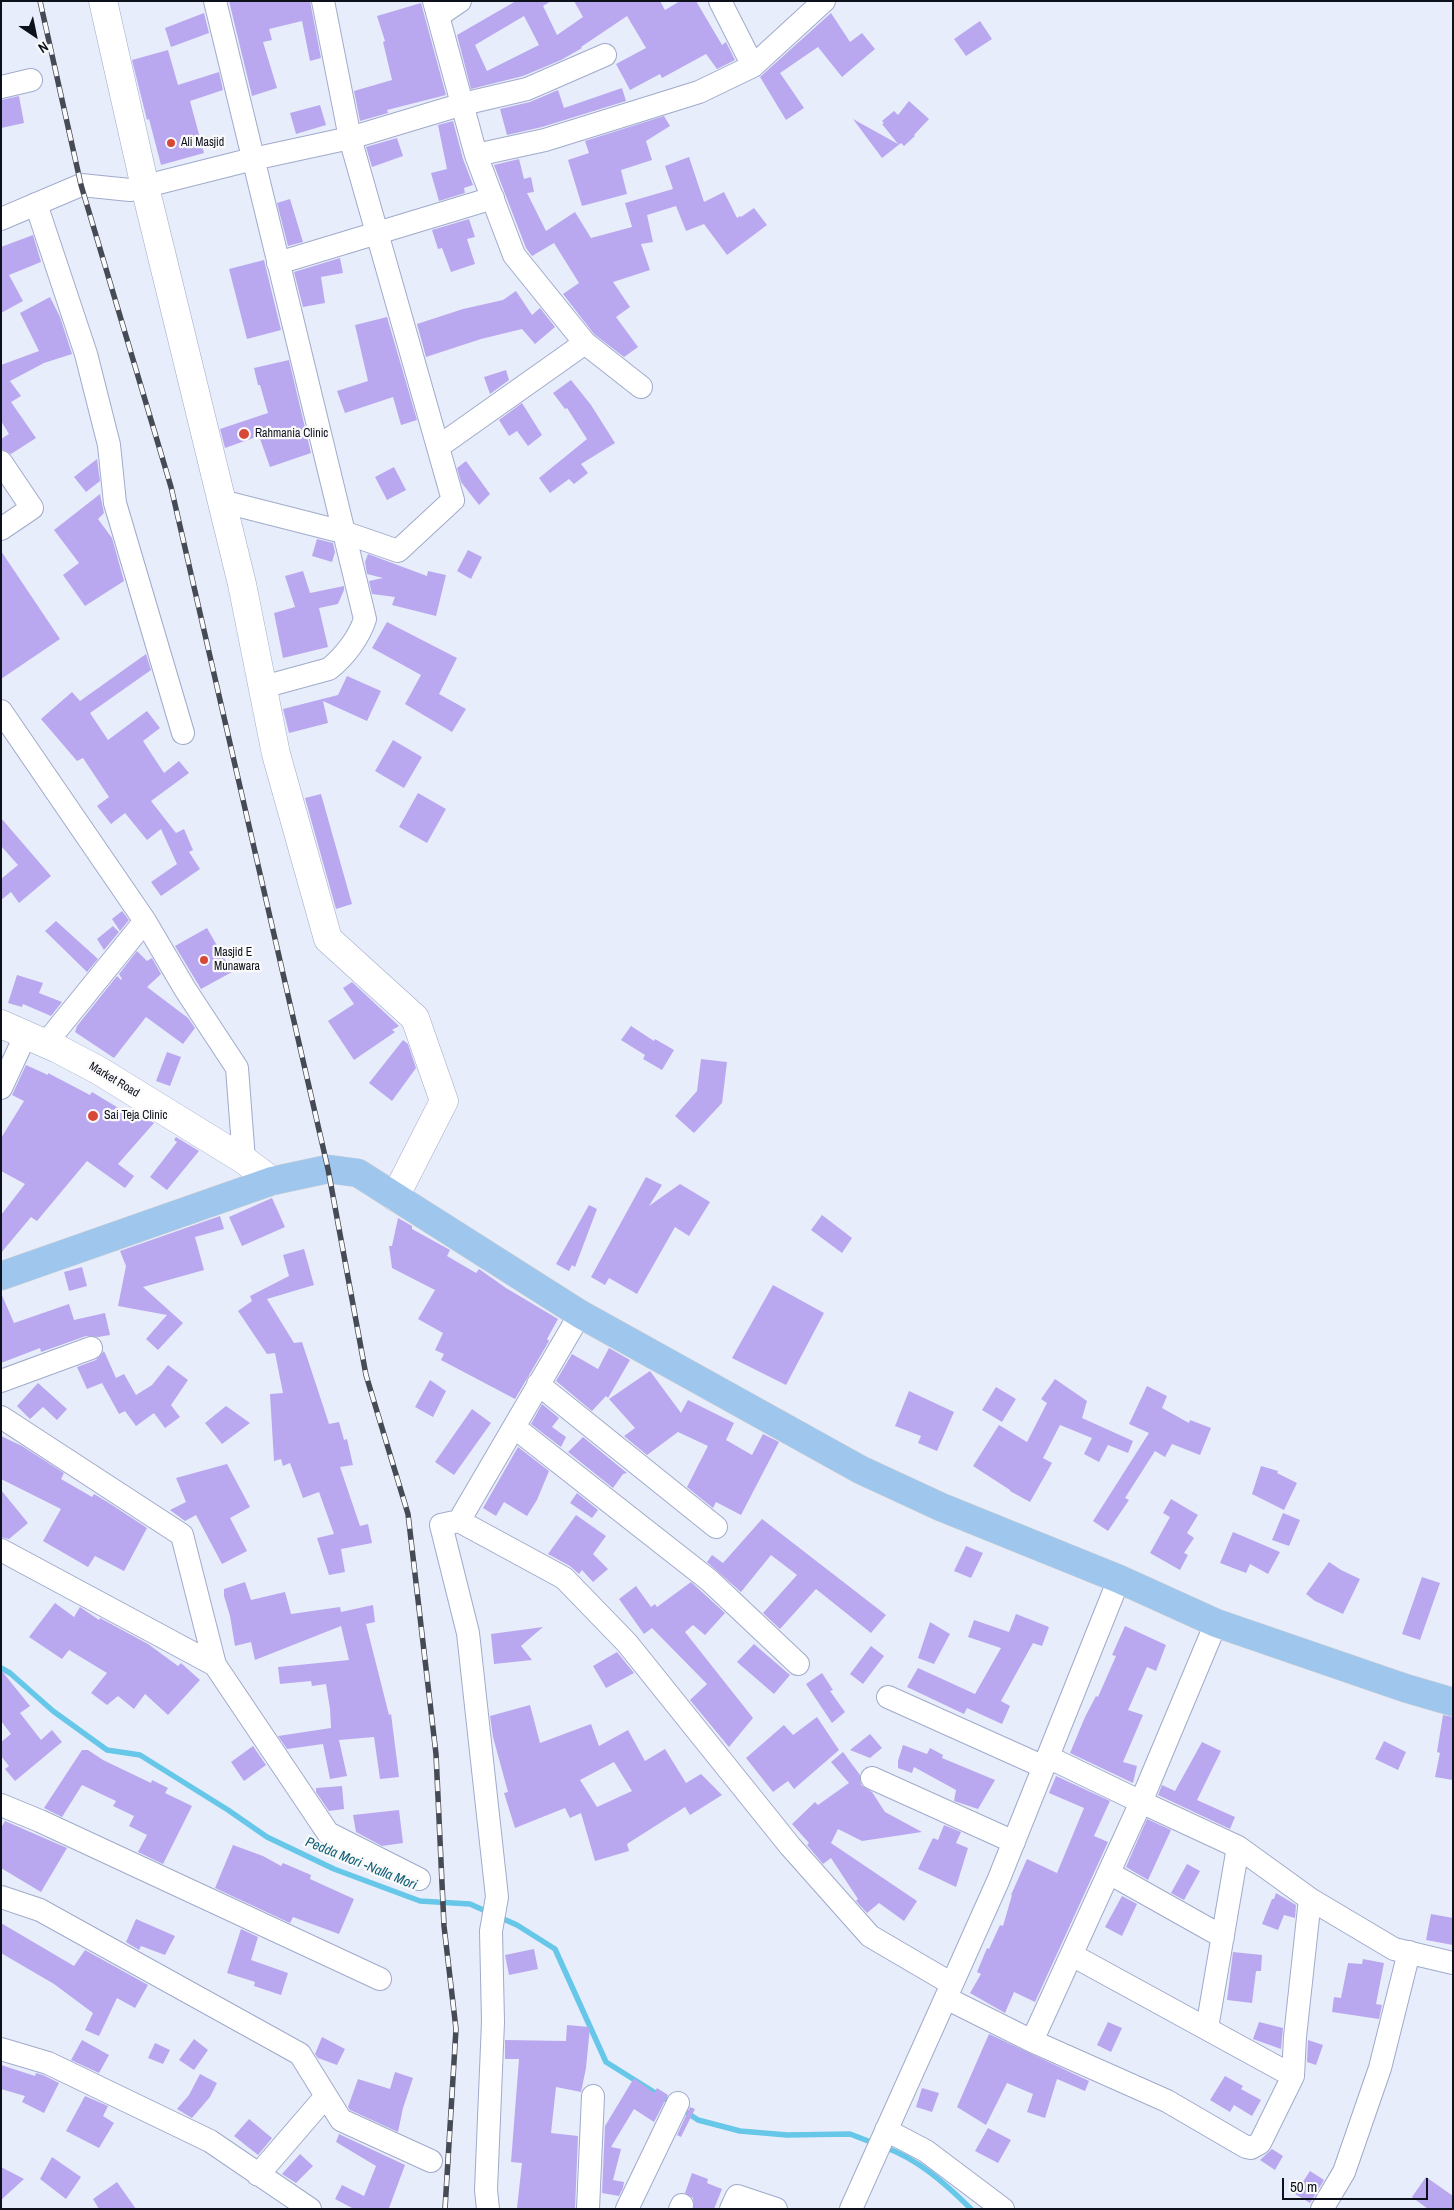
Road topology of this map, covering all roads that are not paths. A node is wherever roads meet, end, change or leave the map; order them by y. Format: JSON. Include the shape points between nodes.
{"nodes":[{"id":1,"x":104,"y":1,"type":"edge"},
{"id":2,"x":215,"y":1,"type":"edge"},
{"id":3,"x":323,"y":1,"type":"edge"},
{"id":4,"x":460,"y":1,"type":"edge"},
{"id":5,"x":720,"y":1,"type":"edge"},
{"id":6,"x":824,"y":1,"type":"edge"},
{"id":7,"x":436,"y":9,"type":"edge"},
{"id":8,"x":605,"y":55,"type":"dead end"},
{"id":9,"x":753,"y":66,"type":"junction"},
{"id":10,"x":31,"y":80,"type":"dead end"},
{"id":11,"x":1,"y":87,"type":"edge"},
{"id":12,"x":463,"y":104,"type":"junction"},
{"id":13,"x":350,"y":138,"type":"junction"},
{"id":14,"x":476,"y":155,"type":"junction"},
{"id":15,"x":253,"y":159,"type":"junction"},
{"id":16,"x":145,"y":186,"type":"junction"},
{"id":17,"x":493,"y":198,"type":"junction"},
{"id":18,"x":36,"y":204,"type":"junction"},
{"id":19,"x":1,"y":219,"type":"edge"},
{"id":20,"x":378,"y":233,"type":"junction"},
{"id":21,"x":278,"y":263,"type":"junction"},
{"id":22,"x":585,"y":343,"type":"junction"},
{"id":23,"x":641,"y":387,"type":"dead end"},
{"id":24,"x":438,"y":447,"type":"junction"},
{"id":25,"x":1,"y":462,"type":"edge"},
{"id":26,"x":221,"y":501,"type":"junction"},
{"id":27,"x":1,"y":529,"type":"edge"},
{"id":28,"x":343,"y":532,"type":"junction"},
{"id":29,"x":263,"y":687,"type":"junction"},
{"id":30,"x":5,"y":724,"type":"edge"},
{"id":31,"x":183,"y":733,"type":"dead end"},
{"id":32,"x":145,"y":921,"type":"junction"},
{"id":33,"x":1,"y":1024,"type":"edge"},
{"id":34,"x":36,"y":1039,"type":"junction"},
{"id":35,"x":1,"y":1088,"type":"edge"},
{"id":36,"x":244,"y":1160,"type":"junction"},
{"id":37,"x":272,"y":1181,"type":"junction"},
{"id":38,"x":395,"y":1198,"type":"junction"},
{"id":39,"x":1,"y":1276,"type":"edge"},
{"id":40,"x":580,"y":1314,"type":"junction"},
{"id":41,"x":91,"y":1348,"type":"dead end"},
{"id":42,"x":1,"y":1381,"type":"edge"},
{"id":43,"x":538,"y":1384,"type":"junction"},
{"id":44,"x":1,"y":1417,"type":"edge"},
{"id":45,"x":514,"y":1427,"type":"junction"},
{"id":46,"x":460,"y":1521,"type":"junction"},
{"id":47,"x":716,"y":1527,"type":"dead end"},
{"id":48,"x":1,"y":1550,"type":"edge"},
{"id":49,"x":1119,"y":1579,"type":"junction"},
{"id":50,"x":1216,"y":1623,"type":"junction"},
{"id":51,"x":798,"y":1664,"type":"dead end"},
{"id":52,"x":215,"y":1665,"type":"junction"},
{"id":53,"x":888,"y":1696,"type":"dead end"},
{"id":54,"x":1453,"y":1702,"type":"edge"},
{"id":55,"x":1046,"y":1762,"type":"junction"},
{"id":56,"x":872,"y":1778,"type":"dead end"},
{"id":57,"x":1140,"y":1802,"type":"junction"},
{"id":58,"x":1,"y":1805,"type":"edge"},
{"id":59,"x":1014,"y":1842,"type":"junction"},
{"id":60,"x":1238,"y":1847,"type":"junction"},
{"id":61,"x":1108,"y":1873,"type":"junction"},
{"id":62,"x":419,"y":1879,"type":"dead end"},
{"id":63,"x":1,"y":1897,"type":"edge"},
{"id":64,"x":1310,"y":1899,"type":"junction"},
{"id":65,"x":1222,"y":1937,"type":"junction"},
{"id":66,"x":1409,"y":1952,"type":"junction"},
{"id":67,"x":1072,"y":1955,"type":"junction"},
{"id":68,"x":1453,"y":1962,"type":"edge"},
{"id":69,"x":380,"y":1979,"type":"dead end"},
{"id":70,"x":949,"y":1991,"type":"junction"},
{"id":71,"x":1207,"y":2028,"type":"junction"},
{"id":72,"x":1032,"y":2041,"type":"junction"},
{"id":73,"x":1,"y":2049,"type":"edge"},
{"id":74,"x":1293,"y":2076,"type":"junction"},
{"id":75,"x":326,"y":2096,"type":"junction"},
{"id":76,"x":593,"y":2096,"type":"dead end"},
{"id":77,"x":678,"y":2103,"type":"dead end"},
{"id":78,"x":886,"y":2130,"type":"junction"},
{"id":79,"x":430,"y":2161,"type":"dead end"},
{"id":80,"x":258,"y":2175,"type":"junction"},
{"id":81,"x":310,"y":2209,"type":"edge"},
{"id":82,"x":488,"y":2209,"type":"edge"},
{"id":83,"x":588,"y":2209,"type":"edge"},
{"id":84,"x":627,"y":2209,"type":"edge"},
{"id":85,"x":731,"y":2209,"type":"edge"},
{"id":86,"x":776,"y":2209,"type":"edge"},
{"id":87,"x":850,"y":2209,"type":"edge"},
{"id":88,"x":1003,"y":2209,"type":"edge"},
{"id":89,"x":1322,"y":2209,"type":"edge"}],
"edges":[{"from":1,"to":16,"type":"street"},
{"from":2,"to":15,"type":"street"},
{"from":3,"to":13,"type":"street"},
{"from":4,"to":7,"type":"street"},
{"from":5,"to":9,"type":"street"},
{"from":6,"to":9,"type":"street"},
{"from":7,"to":12,"type":"street"},
{"from":8,"to":12,"type":"street","via":[[526,89]]},
{"from":9,"to":14,"type":"street","via":[[699,92],[545,140]]},
{"from":10,"to":11,"type":"street"},
{"from":12,"to":13,"type":"street"},
{"from":12,"to":14,"type":"street"},
{"from":13,"to":15,"type":"street"},
{"from":13,"to":20,"type":"street"},
{"from":14,"to":17,"type":"street"},
{"from":15,"to":16,"type":"street"},
{"from":15,"to":21,"type":"street"},
{"from":16,"to":18,"type":"street","via":[[130,190],[81,185]]},
{"from":16,"to":26,"type":"street"},
{"from":17,"to":20,"type":"street"},
{"from":17,"to":22,"type":"street","via":[[514,255]]},
{"from":18,"to":19,"type":"street"},
{"from":18,"to":31,"type":"street","via":[[86,354],[109,444],[114,503]]},
{"from":20,"to":21,"type":"street"},
{"from":20,"to":24,"type":"street"},
{"from":21,"to":28,"type":"street"},
{"from":22,"to":23,"type":"street"},
{"from":22,"to":24,"type":"street"},
{"from":24,"to":28,"type":"street","via":[[453,500],[398,551]]},
{"from":25,"to":27,"type":"street","via":[[32,508]]},
{"from":26,"to":28,"type":"street"},
{"from":26,"to":29,"type":"street"},
{"from":28,"to":29,"type":"street","via":[[365,619],[362,629],[329,669]]},
{"from":29,"to":38,"type":"street","via":[[276,754],[328,939],[415,1018],[444,1101]]},
{"from":30,"to":32,"type":"street"},
{"from":32,"to":34,"type":"street"},
{"from":32,"to":36,"type":"street","via":[[237,1068]]},
{"from":33,"to":34,"type":"street","name":"Market Road"},
{"from":34,"to":35,"type":"street"},
{"from":34,"to":36,"type":"street","name":"Market Road","via":[[98,1070]]},
{"from":36,"to":37,"type":"street","name":"Market Road"},
{"from":37,"to":38,"type":"highway","via":[[328,1169],[358,1174]]},
{"from":37,"to":39,"type":"highway"},
{"from":38,"to":40,"type":"highway"},
{"from":40,"to":43,"type":"street"},
{"from":40,"to":49,"type":"highway","via":[[861,1470],[940,1507]]},
{"from":41,"to":42,"type":"street"},
{"from":43,"to":45,"type":"street"},
{"from":43,"to":47,"type":"street"},
{"from":44,"to":52,"type":"street","via":[[182,1535]]},
{"from":45,"to":46,"type":"street"},
{"from":45,"to":51,"type":"street","via":[[709,1580]]},
{"from":46,"to":70,"type":"street","via":[[564,1578],[627,1644],[790,1846],[870,1936]]},
{"from":46,"to":82,"type":"street","via":[[441,1525],[468,1633],[497,1897],[490,1931],[493,2022],[486,2190]]},
{"from":48,"to":52,"type":"street"},
{"from":49,"to":50,"type":"highway"},
{"from":49,"to":55,"type":"street"},
{"from":50,"to":54,"type":"highway"},
{"from":50,"to":57,"type":"street"},
{"from":52,"to":62,"type":"street","via":[[328,1833]]},
{"from":53,"to":55,"type":"street"},
{"from":55,"to":57,"type":"street"},
{"from":55,"to":59,"type":"street"},
{"from":56,"to":59,"type":"street"},
{"from":57,"to":60,"type":"street"},
{"from":57,"to":61,"type":"street"},
{"from":58,"to":69,"type":"street","via":[[40,1820]]},
{"from":59,"to":70,"type":"street"},
{"from":60,"to":64,"type":"street"},
{"from":60,"to":65,"type":"street"},
{"from":61,"to":65,"type":"street"},
{"from":61,"to":67,"type":"street"},
{"from":63,"to":75,"type":"street","via":[[40,1910],[300,2054]]},
{"from":64,"to":66,"type":"street","via":[[1394,1949]]},
{"from":64,"to":74,"type":"street"},
{"from":65,"to":71,"type":"street"},
{"from":66,"to":68,"type":"street"},
{"from":66,"to":89,"type":"street","via":[[1380,2068],[1344,2172]]},
{"from":67,"to":71,"type":"street"},
{"from":67,"to":72,"type":"street"},
{"from":70,"to":72,"type":"street"},
{"from":70,"to":78,"type":"street"},
{"from":71,"to":74,"type":"street"},
{"from":72,"to":74,"type":"street","via":[[1167,2101],[1251,2148],[1260,2143]]},
{"from":73,"to":80,"type":"street","via":[[48,2063],[210,2141]]},
{"from":75,"to":79,"type":"street","via":[[341,2120]]},
{"from":75,"to":80,"type":"street"},
{"from":76,"to":83,"type":"street"},
{"from":77,"to":84,"type":"street"},
{"from":78,"to":87,"type":"street"},
{"from":78,"to":88,"type":"street","via":[[926,2151]]},
{"from":80,"to":81,"type":"street"},
{"from":85,"to":86,"type":"street","via":[[738,2196]]}]}
